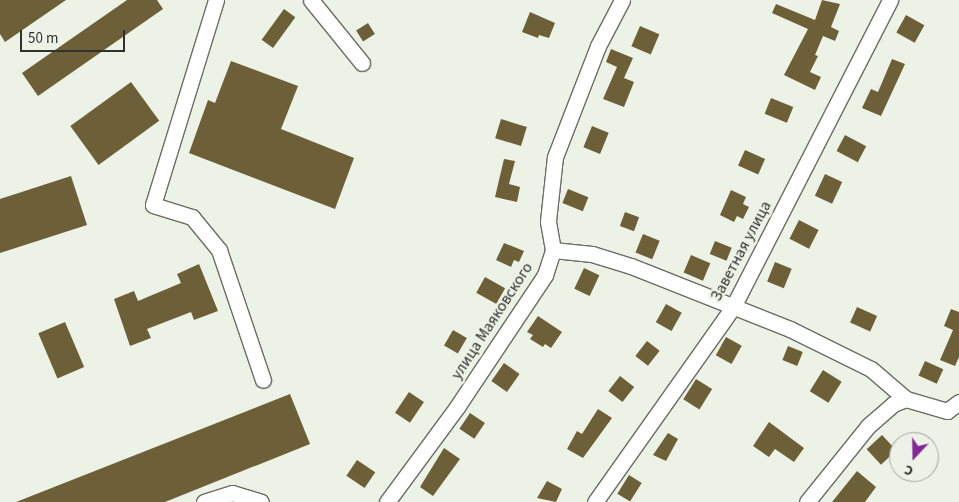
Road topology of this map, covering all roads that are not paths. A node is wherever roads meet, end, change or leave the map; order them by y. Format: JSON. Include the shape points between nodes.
{"nodes":[{"id":1,"x":216,"y":0,"type":"edge"},
{"id":2,"x":311,"y":0,"type":"edge"},
{"id":3,"x":622,"y":0,"type":"edge"},
{"id":4,"x":890,"y":0,"type":"edge"},
{"id":5,"x":362,"y":63,"type":"dead end"},
{"id":6,"x":553,"y":250,"type":"junction"},
{"id":7,"x":733,"y":307,"type":"junction"},
{"id":8,"x":263,"y":380,"type":"dead end"},
{"id":9,"x":906,"y":399,"type":"junction"},
{"id":10,"x":959,"y":402,"type":"edge"},
{"id":11,"x":204,"y":502,"type":"edge"},
{"id":12,"x":261,"y":502,"type":"edge"},
{"id":13,"x":387,"y":502,"type":"edge"},
{"id":14,"x":595,"y":502,"type":"edge"},
{"id":15,"x":807,"y":502,"type":"edge"}],
"edges":[{"from":1,"to":8,"type":"street","via":[[153,205],[192,217],[219,250]]},
{"from":2,"to":5,"type":"street"},
{"from":3,"to":6,"type":"street","name":"улица Маяковского","via":[[598,46],[555,157],[548,221]]},
{"from":4,"to":7,"type":"street","name":"Заветная улица"},
{"from":6,"to":7,"type":"street","via":[[592,254]]},
{"from":6,"to":13,"type":"street","name":"улица Маяковского","via":[[545,275],[457,407]]},
{"from":7,"to":9,"type":"street","via":[[848,357],[886,380]]},
{"from":7,"to":14,"type":"street","name":"Заветная улица"},
{"from":9,"to":10,"type":"street","via":[[948,411]]},
{"from":9,"to":15,"type":"street","via":[[893,404],[868,426]]},
{"from":11,"to":12,"type":"street","via":[[232,492]]}]}
